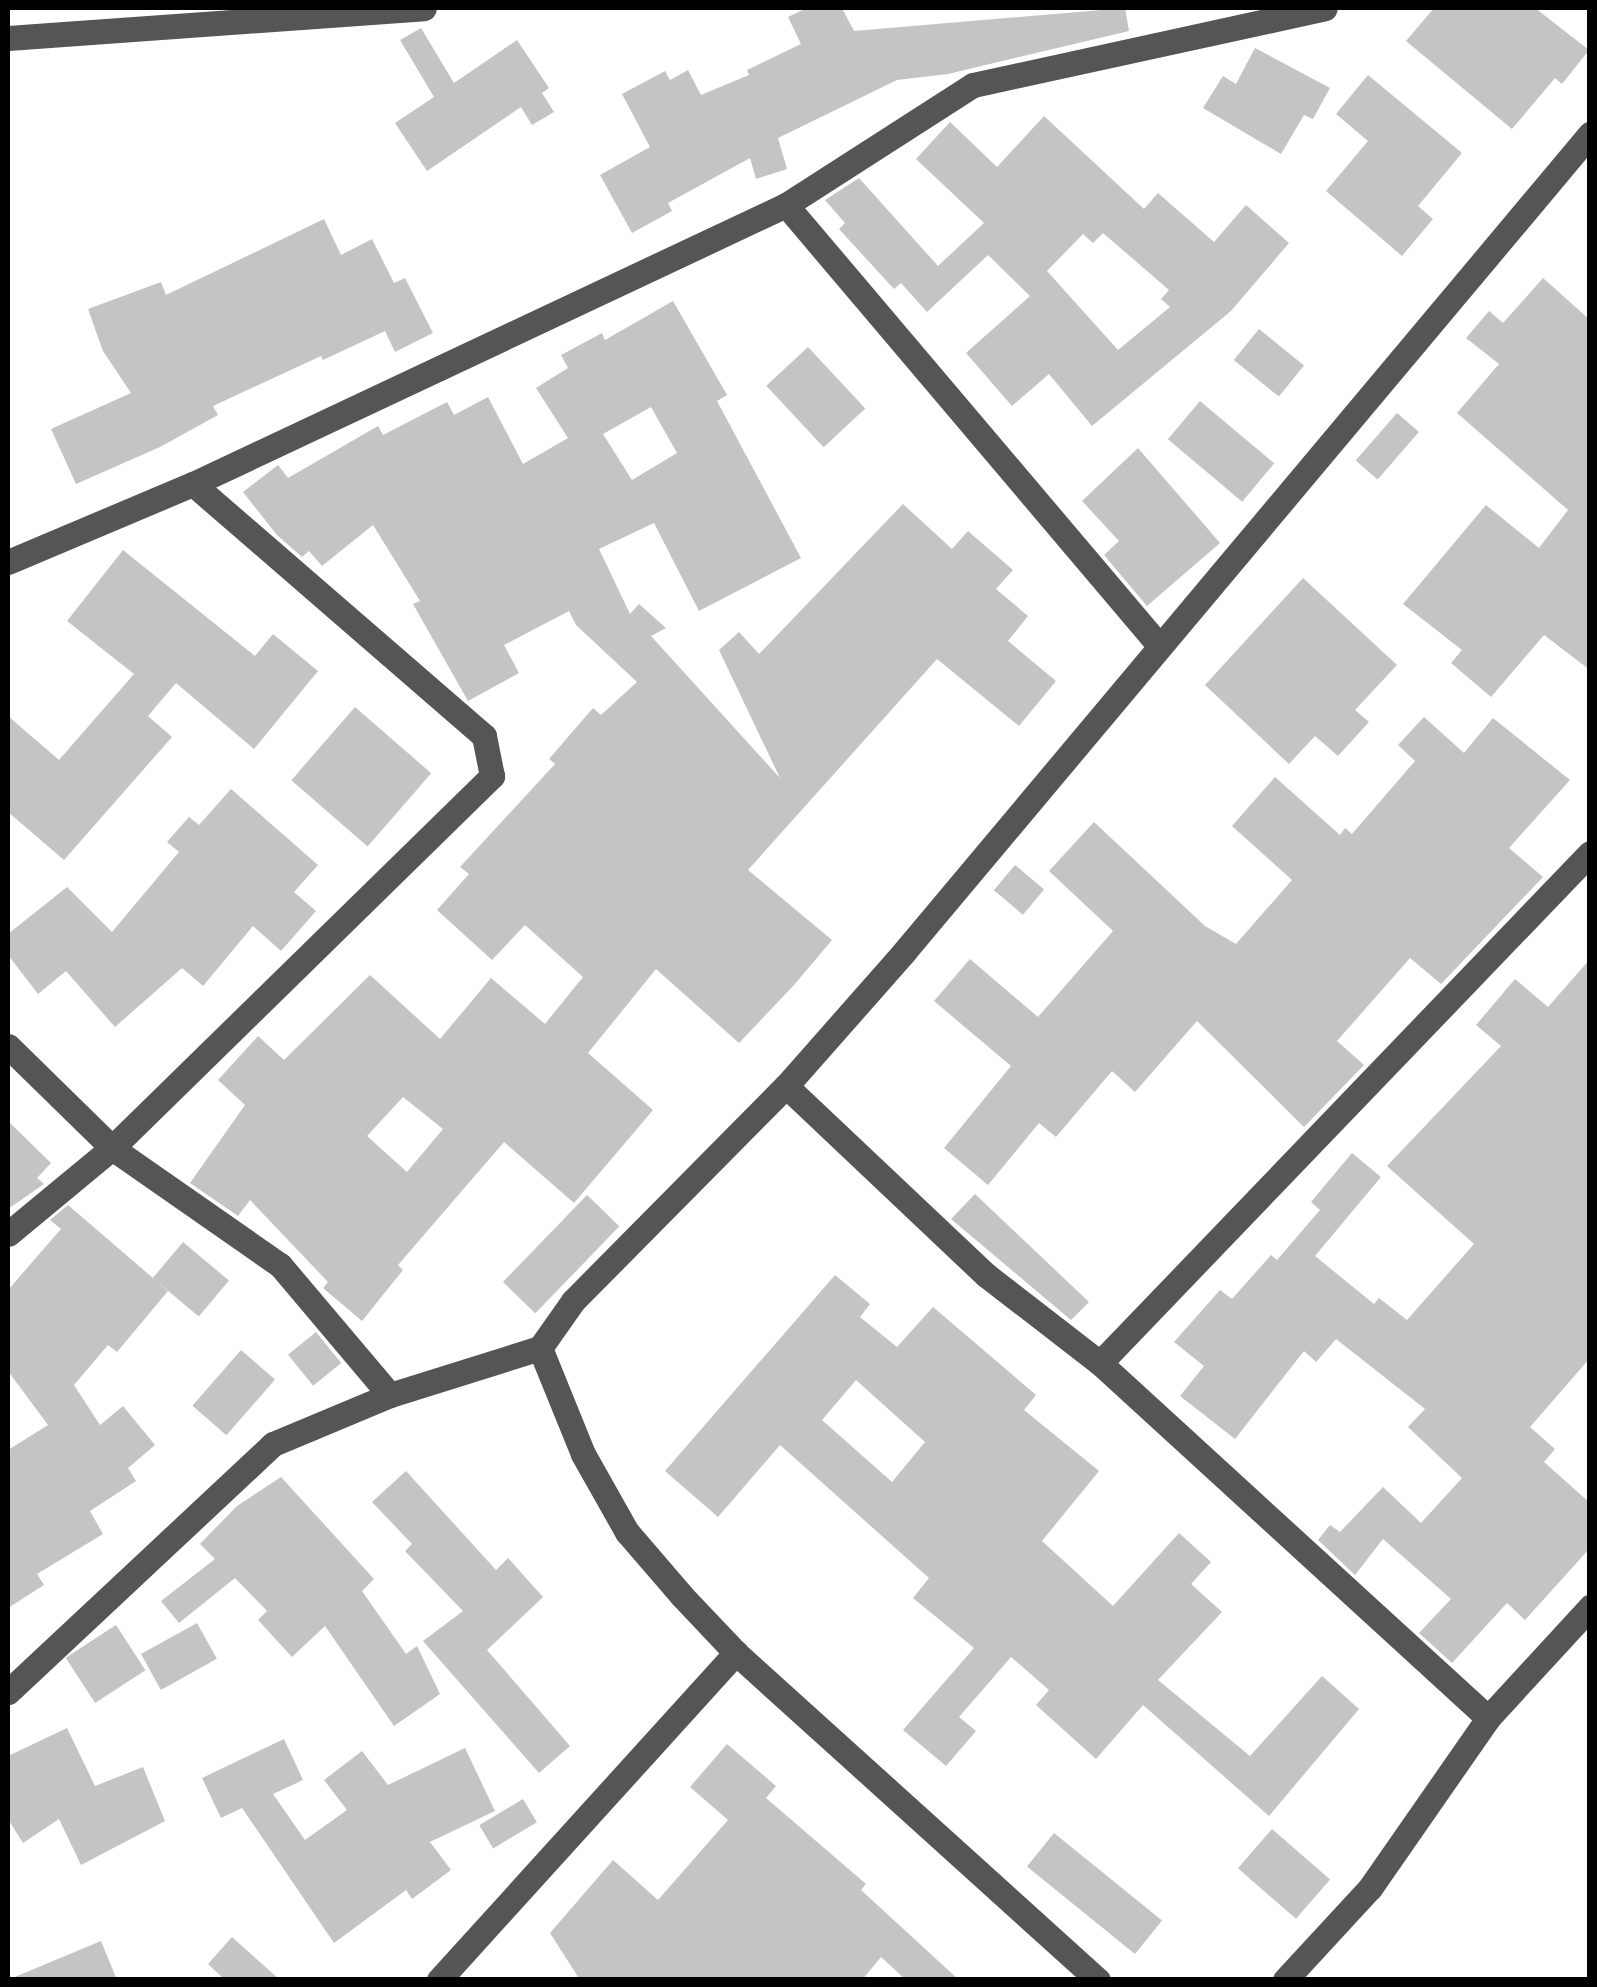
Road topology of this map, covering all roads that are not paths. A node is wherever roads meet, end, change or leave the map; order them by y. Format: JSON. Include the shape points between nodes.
{"nodes":[{"id":1,"x":424,"y":8,"type":"edge"},
{"id":2,"x":1324,"y":8,"type":"edge"},
{"id":3,"x":8,"y":38,"type":"edge"},
{"id":4,"x":1590,"y":134,"type":"edge"},
{"id":5,"x":786,"y":205,"type":"junction"},
{"id":6,"x":193,"y":484,"type":"junction"},
{"id":7,"x":8,"y":562,"type":"edge"},
{"id":8,"x":1157,"y":643,"type":"junction"},
{"id":9,"x":1590,"y":853,"type":"edge"},
{"id":10,"x":8,"y":1046,"type":"edge"},
{"id":11,"x":786,"y":1086,"type":"junction"},
{"id":12,"x":112,"y":1148,"type":"junction"},
{"id":13,"x":8,"y":1234,"type":"edge"},
{"id":14,"x":540,"y":1348,"type":"junction"},
{"id":15,"x":1100,"y":1363,"type":"junction"},
{"id":16,"x":390,"y":1395,"type":"junction"},
{"id":17,"x":1590,"y":1607,"type":"edge"},
{"id":18,"x":736,"y":1653,"type":"junction"},
{"id":19,"x":8,"y":1692,"type":"edge"},
{"id":20,"x":1488,"y":1718,"type":"junction"},
{"id":21,"x":438,"y":1980,"type":"edge"},
{"id":22,"x":1098,"y":1980,"type":"edge"},
{"id":23,"x":1285,"y":1980,"type":"edge"}],
"edges":[{"from":1,"to":3,"type":"street"},
{"from":2,"to":5,"type":"street","via":[[973,85]]},
{"from":4,"to":8,"type":"street"},
{"from":5,"to":6,"type":"street"},
{"from":5,"to":8,"type":"street"},
{"from":6,"to":7,"type":"street"},
{"from":6,"to":12,"type":"street","via":[[484,736],[492,776]]},
{"from":8,"to":11,"type":"street"},
{"from":9,"to":15,"type":"street"},
{"from":10,"to":12,"type":"street"},
{"from":11,"to":14,"type":"street","via":[[574,1301]]},
{"from":11,"to":15,"type":"street","via":[[986,1275]]},
{"from":12,"to":13,"type":"street"},
{"from":12,"to":16,"type":"street","via":[[280,1266]]},
{"from":14,"to":16,"type":"street"},
{"from":14,"to":18,"type":"street","via":[[584,1454],[627,1532]]},
{"from":15,"to":20,"type":"street"},
{"from":16,"to":19,"type":"street","via":[[273,1444]]},
{"from":17,"to":20,"type":"street"},
{"from":18,"to":21,"type":"street"},
{"from":18,"to":22,"type":"street"},
{"from":20,"to":23,"type":"street","via":[[1370,1888]]}]}
